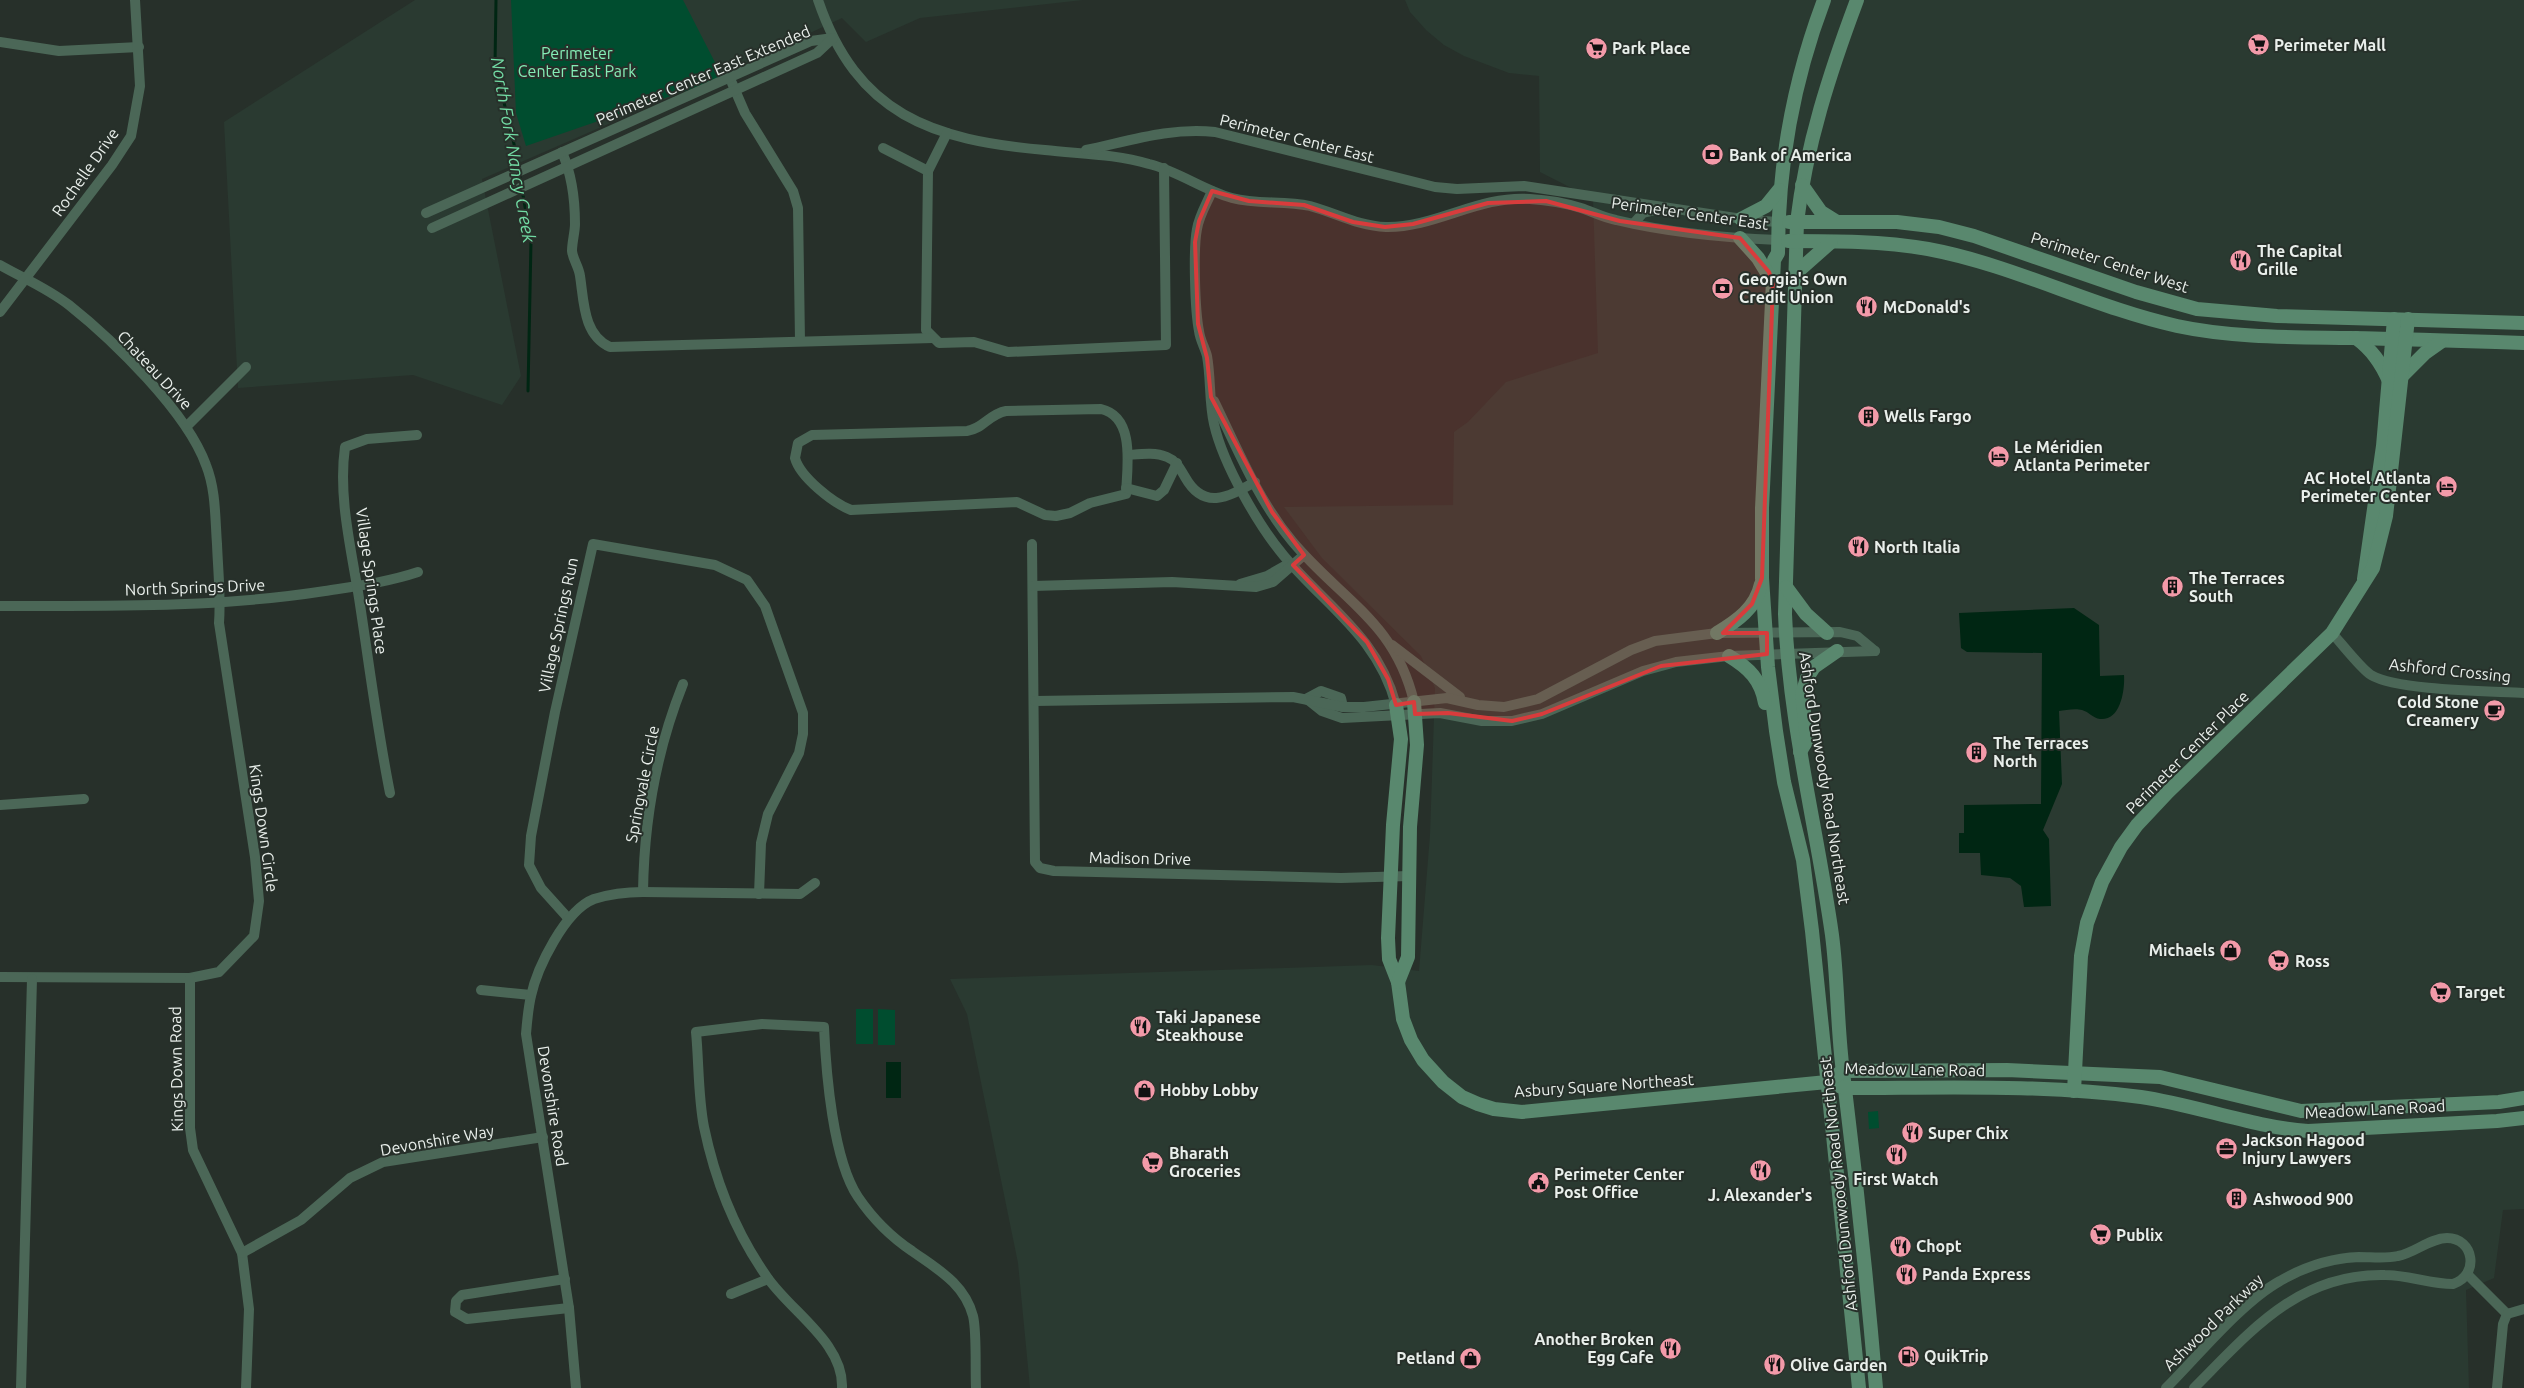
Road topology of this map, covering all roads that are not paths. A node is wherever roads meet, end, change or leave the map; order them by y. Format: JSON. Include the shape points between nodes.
{"nodes":[{"id":1,"x":135,"y":0,"type":"edge"},
{"id":2,"x":818,"y":0,"type":"edge"},
{"id":3,"x":1824,"y":0,"type":"edge"},
{"id":4,"x":1857,"y":0,"type":"edge"},
{"id":5,"x":833,"y":38,"type":"junction"},
{"id":6,"x":0,"y":42,"type":"edge"},
{"id":7,"x":139,"y":47,"type":"junction"},
{"id":8,"x":730,"y":77,"type":"junction"},
{"id":9,"x":735,"y":90,"type":"junction"},
{"id":10,"x":947,"y":133,"type":"junction"},
{"id":11,"x":883,"y":148,"type":"dead end"},
{"id":12,"x":562,"y":152,"type":"junction"},
{"id":13,"x":1076,"y":152,"type":"junction"},
{"id":14,"x":568,"y":166,"type":"junction"},
{"id":15,"x":1164,"y":168,"type":"junction"},
{"id":16,"x":928,"y":171,"type":"junction"},
{"id":17,"x":1802,"y":185,"type":"junction"},
{"id":18,"x":1546,"y":189,"type":"junction"},
{"id":19,"x":1779,"y":190,"type":"junction"},
{"id":20,"x":1212,"y":191,"type":"junction"},
{"id":21,"x":1463,"y":208,"type":"junction"},
{"id":22,"x":1676,"y":208,"type":"junction"},
{"id":23,"x":426,"y":213,"type":"dead end"},
{"id":24,"x":1741,"y":219,"type":"junction"},
{"id":25,"x":1778,"y":222,"type":"junction"},
{"id":26,"x":1797,"y":222,"type":"junction"},
{"id":27,"x":1838,"y":222,"type":"junction"},
{"id":28,"x":1634,"y":223,"type":"junction"},
{"id":29,"x":432,"y":228,"type":"dead end"},
{"id":30,"x":1740,"y":238,"type":"junction"},
{"id":31,"x":1778,"y":240,"type":"junction"},
{"id":32,"x":1797,"y":241,"type":"junction"},
{"id":33,"x":1832,"y":242,"type":"junction"},
{"id":34,"x":2026,"y":253,"type":"junction"},
{"id":35,"x":0,"y":265,"type":"edge"},
{"id":36,"x":1796,"y":273,"type":"junction"},
{"id":37,"x":2020,"y":275,"type":"junction"},
{"id":38,"x":27,"y":278,"type":"junction"},
{"id":39,"x":1773,"y":284,"type":"junction"},
{"id":40,"x":0,"y":312,"type":"edge"},
{"id":41,"x":2401,"y":319,"type":"junction"},
{"id":42,"x":2524,"y":323,"type":"edge"},
{"id":43,"x":934,"y":338,"type":"junction"},
{"id":44,"x":2356,"y":338,"type":"junction"},
{"id":45,"x":800,"y":340,"type":"junction"},
{"id":46,"x":2399,"y":340,"type":"junction"},
{"id":47,"x":2442,"y":341,"type":"junction"},
{"id":48,"x":2524,"y":342,"type":"edge"},
{"id":49,"x":246,"y":367,"type":"dead end"},
{"id":50,"x":2395,"y":380,"type":"junction"},
{"id":51,"x":1211,"y":396,"type":"junction"},
{"id":52,"x":187,"y":426,"type":"junction"},
{"id":53,"x":417,"y":435,"type":"dead end"},
{"id":54,"x":1128,"y":455,"type":"junction"},
{"id":55,"x":1176,"y":463,"type":"junction"},
{"id":56,"x":1255,"y":482,"type":"junction"},
{"id":57,"x":1126,"y":488,"type":"junction"},
{"id":58,"x":1242,"y":489,"type":"junction"},
{"id":59,"x":1032,"y":544,"type":"dead end"},
{"id":60,"x":1304,"y":555,"type":"junction"},
{"id":61,"x":1292,"y":564,"type":"junction"},
{"id":62,"x":418,"y":572,"type":"dead end"},
{"id":63,"x":1762,"y":578,"type":"junction"},
{"id":64,"x":357,"y":586,"type":"junction"},
{"id":65,"x":1033,"y":586,"type":"junction"},
{"id":66,"x":1786,"y":587,"type":"junction"},
{"id":67,"x":220,"y":604,"type":"junction"},
{"id":68,"x":0,"y":606,"type":"edge"},
{"id":69,"x":1717,"y":633,"type":"junction"},
{"id":70,"x":1767,"y":633,"type":"junction"},
{"id":71,"x":1786,"y":633,"type":"junction"},
{"id":72,"x":1827,"y":633,"type":"junction"},
{"id":73,"x":2332,"y":634,"type":"junction"},
{"id":74,"x":1389,"y":643,"type":"junction"},
{"id":75,"x":1837,"y":651,"type":"junction"},
{"id":76,"x":1767,"y":654,"type":"junction"},
{"id":77,"x":1786,"y":654,"type":"junction"},
{"id":78,"x":1729,"y":656,"type":"junction"},
{"id":79,"x":683,"y":684,"type":"dead end"},
{"id":80,"x":2524,"y":693,"type":"edge"},
{"id":81,"x":1306,"y":699,"type":"junction"},
{"id":82,"x":1034,"y":701,"type":"junction"},
{"id":83,"x":1467,"y":702,"type":"junction"},
{"id":84,"x":1415,"y":708,"type":"junction"},
{"id":85,"x":1397,"y":711,"type":"junction"},
{"id":86,"x":1800,"y":752,"type":"junction"},
{"id":87,"x":390,"y":793,"type":"dead end"},
{"id":88,"x":84,"y":799,"type":"dead end"},
{"id":89,"x":0,"y":805,"type":"edge"},
{"id":90,"x":1796,"y":824,"type":"junction"},
{"id":91,"x":1390,"y":876,"type":"junction"},
{"id":92,"x":1409,"y":876,"type":"junction"},
{"id":93,"x":815,"y":883,"type":"dead end"},
{"id":94,"x":643,"y":892,"type":"junction"},
{"id":95,"x":759,"y":894,"type":"junction"},
{"id":96,"x":568,"y":918,"type":"junction"},
{"id":97,"x":0,"y":977,"type":"edge"},
{"id":98,"x":190,"y":978,"type":"junction"},
{"id":99,"x":32,"y":979,"type":"junction"},
{"id":100,"x":1398,"y":982,"type":"junction"},
{"id":101,"x":481,"y":990,"type":"dead end"},
{"id":102,"x":531,"y":995,"type":"junction"},
{"id":103,"x":1842,"y":1071,"type":"junction"},
{"id":104,"x":2075,"y":1072,"type":"junction"},
{"id":105,"x":1827,"y":1082,"type":"junction"},
{"id":106,"x":1845,"y":1088,"type":"junction"},
{"id":107,"x":2074,"y":1091,"type":"junction"},
{"id":108,"x":2524,"y":1098,"type":"edge"},
{"id":109,"x":2524,"y":1118,"type":"edge"},
{"id":110,"x":543,"y":1137,"type":"junction"},
{"id":111,"x":242,"y":1253,"type":"junction"},
{"id":112,"x":2468,"y":1275,"type":"junction"},
{"id":113,"x":768,"y":1278,"type":"junction"},
{"id":114,"x":565,"y":1279,"type":"junction"},
{"id":115,"x":731,"y":1294,"type":"dead end"},
{"id":116,"x":569,"y":1308,"type":"junction"},
{"id":117,"x":2524,"y":1309,"type":"edge"},
{"id":118,"x":2507,"y":1314,"type":"junction"},
{"id":119,"x":1875,"y":1381,"type":"edge"},
{"id":120,"x":1858,"y":1387,"type":"edge"},
{"id":121,"x":21,"y":1388,"type":"edge"},
{"id":122,"x":246,"y":1388,"type":"edge"},
{"id":123,"x":576,"y":1388,"type":"edge"},
{"id":124,"x":842,"y":1388,"type":"edge"},
{"id":125,"x":976,"y":1388,"type":"edge"},
{"id":126,"x":1888,"y":1388,"type":"edge"},
{"id":127,"x":2166,"y":1388,"type":"edge"},
{"id":128,"x":2194,"y":1388,"type":"edge"},
{"id":129,"x":2497,"y":1388,"type":"edge"}],
"edges":[{"from":1,"to":7,"type":"street","name":"Rochelle Drive"},
{"from":2,"to":5,"type":"street","name":"Perimeter Center East"},
{"from":3,"to":19,"type":"main road","name":"Ashford Dunwoody Road Northeast","via":[[1796,87]]},
{"from":4,"to":17,"type":"main road","name":"Ashford Dunwoody Road Northeast","via":[[1829,80]]},
{"from":5,"to":8,"type":"street","name":"Perimeter Center East Extended","via":[[810,41]]},
{"from":5,"to":9,"type":"street","name":"Perimeter Center East Extended","via":[[817,53]]},
{"from":5,"to":10,"type":"street","name":"Perimeter Center East","via":[[849,67],[881,100],[909,119]]},
{"from":6,"to":7,"type":"street","via":[[59,51]]},
{"from":7,"to":38,"type":"street","name":"Rochelle Drive","via":[[140,86],[131,136]]},
{"from":8,"to":9,"type":"street"},
{"from":8,"to":12,"type":"street","name":"Perimeter Center East Extended"},
{"from":9,"to":14,"type":"street","name":"Perimeter Center East Extended"},
{"from":9,"to":45,"type":"street","via":[[745,113],[793,191],[798,208]]},
{"from":10,"to":13,"type":"street","name":"Perimeter Center East","via":[[1026,149]]},
{"from":10,"to":16,"type":"street"},
{"from":11,"to":16,"type":"street"},
{"from":12,"to":14,"type":"street"},
{"from":12,"to":23,"type":"street","name":"Perimeter Center East Extended"},
{"from":13,"to":15,"type":"street","name":"Perimeter Center East","via":[[1128,158]]},
{"from":13,"to":18,"type":"street","name":"Perimeter Center East","via":[[1168,132],[1202,130],[1435,187]]},
{"from":14,"to":29,"type":"street","name":"Perimeter Center East Extended"},
{"from":14,"to":45,"type":"street","via":[[575,224],[572,251],[580,274],[585,312],[600,343],[610,348]]},
{"from":15,"to":20,"type":"street","name":"Perimeter Center East"},
{"from":15,"to":43,"type":"street","via":[[1166,345],[1008,352],[974,342],[939,343]]},
{"from":16,"to":43,"type":"street","via":[[926,330]]},
{"from":17,"to":26,"type":"main road","name":"Ashford Dunwoody Road Northeast"},
{"from":17,"to":27,"type":"main road","via":[[1821,212]]},
{"from":18,"to":21,"type":"street","via":[[1475,199]]},
{"from":18,"to":22,"type":"street","name":"Perimeter Center East"},
{"from":19,"to":24,"type":"main road","via":[[1766,206]]},
{"from":19,"to":25,"type":"main road","name":"Ashford Dunwoody Road Northeast"},
{"from":20,"to":21,"type":"street","name":"Perimeter Center East","via":[[1249,201],[1304,205],[1375,226],[1405,226]]},
{"from":20,"to":51,"type":"street","via":[[1199,221],[1195,242],[1198,324],[1207,358]]},
{"from":21,"to":28,"type":"street","name":"Perimeter Center East","via":[[1503,200],[1532,199],[1573,206]]},
{"from":22,"to":24,"type":"street","name":"Perimeter Center East"},
{"from":22,"to":28,"type":"street","via":[[1653,209],[1643,213]]},
{"from":24,"to":25,"type":"street","name":"Perimeter Center East"},
{"from":25,"to":26,"type":"main road","name":"Perimeter Center West"},
{"from":25,"to":31,"type":"main road","name":"Ashford Dunwoody Road Northeast"},
{"from":26,"to":27,"type":"main road","name":"Perimeter Center West"},
{"from":26,"to":32,"type":"main road","name":"Ashford Dunwoody Road Northeast"},
{"from":27,"to":34,"type":"main road","name":"Perimeter Center West","via":[[1897,222],[1939,227]]},
{"from":28,"to":30,"type":"street","name":"Perimeter Center East"},
{"from":30,"to":31,"type":"street","name":"Perimeter Center East"},
{"from":30,"to":39,"type":"main road","via":[[1764,266]]},
{"from":31,"to":32,"type":"main road"},
{"from":31,"to":39,"type":"main road","name":"Ashford Dunwoody Road Northeast"},
{"from":32,"to":33,"type":"main road"},
{"from":32,"to":36,"type":"main road","name":"Ashford Dunwoody Road Northeast"},
{"from":33,"to":36,"type":"main road"},
{"from":33,"to":37,"type":"main road","via":[[1929,249]]},
{"from":34,"to":37,"type":"main road"},
{"from":34,"to":41,"type":"main road","name":"Perimeter Center West","via":[[2136,292],[2197,309],[2277,316]]},
{"from":35,"to":38,"type":"street","name":"Chateau Drive"},
{"from":36,"to":66,"type":"main road","name":"Ashford Dunwoody Road Northeast"},
{"from":37,"to":44,"type":"main road","via":[[2176,326],[2276,337]]},
{"from":38,"to":40,"type":"street","name":"Rochelle Drive"},
{"from":38,"to":52,"type":"street","name":"Chateau Drive","via":[[68,305],[106,339]]},
{"from":39,"to":63,"type":"main road","name":"Ashford Dunwoody Road Northeast","via":[[1762,508]]},
{"from":41,"to":42,"type":"main road","name":"Perimeter Center West"},
{"from":41,"to":46,"type":"main road","name":"Perimeter Center Place"},
{"from":43,"to":45,"type":"street"},
{"from":44,"to":46,"type":"main road"},
{"from":44,"to":50,"type":"main road","via":[[2369,348]]},
{"from":46,"to":47,"type":"main road"},
{"from":46,"to":50,"type":"main road","name":"Perimeter Center Place"},
{"from":47,"to":48,"type":"main road"},
{"from":47,"to":50,"type":"main road"},
{"from":49,"to":52,"type":"street"},
{"from":50,"to":73,"type":"main road","name":"Perimeter Center Place","via":[[2364,582]]},
{"from":51,"to":56,"type":"street"},
{"from":51,"to":58,"type":"street","via":[[1216,433]]},
{"from":52,"to":67,"type":"street","name":"Chateau Drive","via":[[206,464],[214,496]]},
{"from":53,"to":64,"type":"street","name":"Village Springs Place","via":[[367,439],[345,447],[342,483]]},
{"from":54,"to":55,"type":"street","via":[[1160,455]]},
{"from":54,"to":57,"type":"street"},
{"from":54,"to":57,"type":"street","via":[[1120,422],[1101,408],[1006,411],[993,415],[977,429],[967,431],[812,435],[801,440],[795,452],[805,476],[840,506],[851,510],[1016,502],[1045,515],[1056,516],[1126,494]]},
{"from":55,"to":57,"type":"street","via":[[1164,490],[1157,496]]},
{"from":55,"to":58,"type":"street","via":[[1192,490],[1203,496],[1226,497]]},
{"from":56,"to":58,"type":"street"},
{"from":56,"to":60,"type":"street","via":[[1286,534]]},
{"from":58,"to":61,"type":"street","via":[[1260,522]]},
{"from":59,"to":65,"type":"street","name":"Madison Drive"},
{"from":60,"to":61,"type":"street"},
{"from":60,"to":74,"type":"street","via":[[1365,612]]},
{"from":61,"to":65,"type":"street","via":[[1278,578],[1264,585],[1247,587],[1172,582]]},
{"from":61,"to":85,"type":"street","via":[[1367,642],[1388,679]]},
{"from":62,"to":64,"type":"street","name":"North Springs Drive","via":[[396,580]]},
{"from":63,"to":69,"type":"main road","via":[[1759,594],[1745,613]]},
{"from":63,"to":70,"type":"main road","name":"Ashford Dunwoody Road Northeast"},
{"from":64,"to":67,"type":"street","name":"North Springs Drive"},
{"from":64,"to":87,"type":"street","name":"Village Springs Place"},
{"from":65,"to":82,"type":"street","name":"Madison Drive"},
{"from":66,"to":71,"type":"main road","name":"Ashford Dunwoody Road Northeast"},
{"from":66,"to":72,"type":"main road","via":[[1810,618]]},
{"from":67,"to":68,"type":"street","name":"North Springs Drive"},
{"from":67,"to":98,"type":"street","name":"Kings Down Circle","via":[[219,623],[259,901],[254,936],[219,972]]},
{"from":69,"to":70,"type":"street"},
{"from":69,"to":83,"type":"street","via":[[1644,644],[1532,702],[1504,707]]},
{"from":70,"to":71,"type":"street"},
{"from":70,"to":76,"type":"main road","name":"Ashford Dunwoody Road Northeast"},
{"from":71,"to":72,"type":"street"},
{"from":71,"to":77,"type":"main road","name":"Ashford Dunwoody Road Northeast"},
{"from":72,"to":75,"type":"street","via":[[1852,634],[1875,651]]},
{"from":73,"to":80,"type":"street","name":"Ashford Crossing","via":[[2371,675],[2397,684]]},
{"from":73,"to":104,"type":"main road","name":"Perimeter Center Place","via":[[2168,792],[2137,825],[2121,848],[2102,882],[2087,923],[2081,956]]},
{"from":74,"to":83,"type":"street"},
{"from":74,"to":84,"type":"street","via":[[1405,672]]},
{"from":75,"to":77,"type":"street"},
{"from":75,"to":86,"type":"main road","via":[[1814,666],[1807,678],[1802,694],[1808,740]]},
{"from":76,"to":77,"type":"street"},
{"from":76,"to":78,"type":"street"},
{"from":76,"to":90,"type":"main road","name":"Ashford Dunwoody Road Northeast","via":[[1780,756]]},
{"from":77,"to":86,"type":"main road","name":"Ashford Dunwoody Road Northeast"},
{"from":78,"to":84,"type":"street","via":[[1676,662],[1643,671],[1542,714],[1512,721],[1482,720]]},
{"from":78,"to":90,"type":"main road","via":[[1753,674],[1763,690],[1773,767],[1781,797]]},
{"from":79,"to":94,"type":"street","name":"Springvale Circle","via":[[672,713],[650,811],[644,851]]},
{"from":81,"to":82,"type":"street"},
{"from":81,"to":85,"type":"street","via":[[1343,707]]},
{"from":81,"to":85,"type":"street","via":[[1322,711],[1342,718]]},
{"from":82,"to":91,"type":"street","name":"Madison Drive","via":[[1035,862],[1040,868],[1161,874]]},
{"from":83,"to":84,"type":"street","via":[[1447,698]]},
{"from":84,"to":85,"type":"street"},
{"from":84,"to":92,"type":"main road","name":"Asbury Square Northeast","via":[[1417,755]]},
{"from":85,"to":91,"type":"main road","name":"Asbury Square Northeast","via":[[1400,751]]},
{"from":86,"to":103,"type":"main road","name":"Ashford Dunwoody Road Northeast","via":[[1832,938]]},
{"from":88,"to":89,"type":"street"},
{"from":90,"to":105,"type":"main road","name":"Ashford Dunwoody Road Northeast","via":[[1803,860]]},
{"from":91,"to":92,"type":"street","name":"Madison Drive"},
{"from":91,"to":100,"type":"main road","name":"Asbury Square Northeast","via":[[1389,959]]},
{"from":92,"to":100,"type":"main road","name":"Asbury Square Northeast","via":[[1408,957]]},
{"from":93,"to":95,"type":"street","via":[[800,894]]},
{"from":94,"to":95,"type":"street"},
{"from":94,"to":96,"type":"street","name":"Devonshire Road","via":[[592,900]]},
{"from":95,"to":96,"type":"street","name":"Village Springs Run","via":[[761,843],[768,814],[799,753],[803,734],[803,713],[765,606],[746,580],[715,565],[593,544],[530,836],[529,865],[541,888]]},
{"from":96,"to":102,"type":"street","name":"Devonshire Road","via":[[541,968]]},
{"from":97,"to":99,"type":"street","name":"Kings Down Circle"},
{"from":98,"to":99,"type":"street","name":"Kings Down Circle"},
{"from":98,"to":111,"type":"street","name":"Kings Down Road","via":[[190,1128],[193,1150]]},
{"from":99,"to":121,"type":"street"},
{"from":100,"to":105,"type":"main road","name":"Asbury Square Northeast","via":[[1403,1019],[1423,1060],[1462,1097],[1494,1109],[1522,1112]]},
{"from":101,"to":102,"type":"street"},
{"from":102,"to":110,"type":"street","name":"Devonshire Road","via":[[526,1034]]},
{"from":103,"to":104,"type":"main road","name":"Meadow Lane Road","via":[[1961,1069]]},
{"from":103,"to":105,"type":"main road","name":"Meadow Lane Road"},
{"from":103,"to":106,"type":"main road","name":"Ashford Dunwoody Road Northeast"},
{"from":104,"to":107,"type":"main road","name":"Perimeter Center Place"},
{"from":104,"to":108,"type":"main road","name":"Meadow Lane Road","via":[[2160,1078],[2301,1111],[2500,1102]]},
{"from":105,"to":106,"type":"main road","name":"Meadow Lane Road"},
{"from":105,"to":120,"type":"main road","name":"Ashford Dunwoody Road Northeast"},
{"from":106,"to":107,"type":"main road","name":"Meadow Lane Road"},
{"from":106,"to":119,"type":"main road","name":"Ashford Dunwoody Road Northeast"},
{"from":107,"to":109,"type":"main road","name":"Meadow Lane Road","via":[[2172,1102],[2308,1131]]},
{"from":110,"to":111,"type":"street","name":"Devonshire Way","via":[[383,1162],[350,1178],[300,1220]]},
{"from":110,"to":114,"type":"street","name":"Devonshire Road"},
{"from":111,"to":122,"type":"street","name":"Kings Down Road","via":[[249,1309]]},
{"from":112,"to":118,"type":"street"},
{"from":112,"to":127,"type":"street","name":"Ashwood Parkway","via":[[2470,1256],[2465,1246],[2448,1238],[2396,1257],[2338,1259],[2310,1267],[2278,1282],[2257,1298]]},
{"from":112,"to":128,"type":"street","name":"Ashwood Parkway","via":[[2453,1284],[2385,1275],[2361,1276],[2308,1290],[2269,1314]]},
{"from":113,"to":115,"type":"street"},
{"from":113,"to":124,"type":"street","via":[[834,1352],[843,1374]]},
{"from":113,"to":125,"type":"street","via":[[745,1241],[721,1191],[704,1126],[696,1032],[762,1024],[824,1027],[825,1060],[837,1147],[857,1196],[883,1228],[944,1272],[960,1289],[973,1316]]},
{"from":114,"to":116,"type":"street","name":"Devonshire Road"},
{"from":114,"to":116,"type":"street","via":[[462,1295],[456,1301],[455,1312],[467,1319]]},
{"from":116,"to":123,"type":"street","name":"Devonshire Road"},
{"from":117,"to":118,"type":"street"},
{"from":118,"to":129,"type":"street","via":[[2503,1324]]},
{"from":119,"to":126,"type":"main road"}]}
